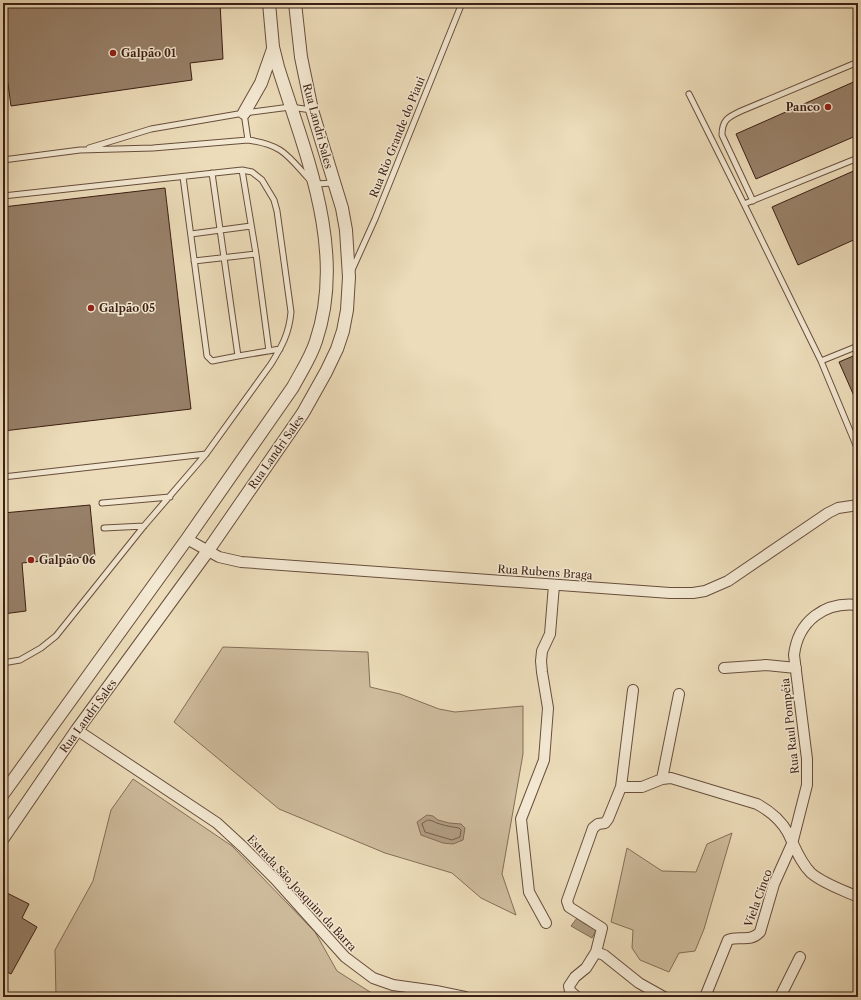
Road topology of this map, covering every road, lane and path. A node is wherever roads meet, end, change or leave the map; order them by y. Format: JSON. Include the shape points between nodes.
{"nodes":[{"id":1,"x":269,"y":3,"type":"edge"},
{"id":2,"x":295,"y":3,"type":"edge"},
{"id":3,"x":462,"y":3,"type":"edge"},
{"id":4,"x":273,"y":47,"type":"junction"},
{"id":5,"x":858,"y":62,"type":"edge"},
{"id":6,"x":689,"y":94,"type":"dead end"},
{"id":7,"x":290,"y":106,"type":"junction"},
{"id":8,"x":312,"y":110,"type":"junction"},
{"id":9,"x":244,"y":112,"type":"junction"},
{"id":10,"x":248,"y":140,"type":"junction"},
{"id":11,"x":80,"y":150,"type":"junction"},
{"id":12,"x":858,"y":158,"type":"edge"},
{"id":13,"x":3,"y":160,"type":"edge"},
{"id":14,"x":242,"y":170,"type":"junction"},
{"id":15,"x":212,"y":173,"type":"junction"},
{"id":16,"x":183,"y":177,"type":"junction"},
{"id":17,"x":334,"y":183,"type":"junction"},
{"id":18,"x":316,"y":185,"type":"junction"},
{"id":19,"x":3,"y":196,"type":"edge"},
{"id":20,"x":753,"y":200,"type":"junction"},
{"id":21,"x":744,"y":204,"type":"junction"},
{"id":22,"x":251,"y":226,"type":"junction"},
{"id":23,"x":220,"y":231,"type":"junction"},
{"id":24,"x":191,"y":234,"type":"junction"},
{"id":25,"x":256,"y":254,"type":"junction"},
{"id":26,"x":224,"y":257,"type":"junction"},
{"id":27,"x":194,"y":261,"type":"junction"},
{"id":28,"x":349,"y":277,"type":"junction"},
{"id":29,"x":858,"y":346,"type":"edge"},
{"id":30,"x":280,"y":349,"type":"junction"},
{"id":31,"x":269,"y":351,"type":"junction"},
{"id":32,"x":238,"y":356,"type":"junction"},
{"id":33,"x":821,"y":362,"type":"junction"},
{"id":34,"x":858,"y":450,"type":"edge"},
{"id":35,"x":206,"y":454,"type":"junction"},
{"id":36,"x":3,"y":477,"type":"edge"},
{"id":37,"x":170,"y":497,"type":"junction"},
{"id":38,"x":102,"y":503,"type":"dead end"},
{"id":39,"x":858,"y":505,"type":"edge"},
{"id":40,"x":144,"y":526,"type":"junction"},
{"id":41,"x":104,"y":528,"type":"dead end"},
{"id":42,"x":187,"y":539,"type":"junction"},
{"id":43,"x":207,"y":552,"type":"junction"},
{"id":44,"x":554,"y":585,"type":"junction"},
{"id":45,"x":856,"y":603,"type":"edge"},
{"id":46,"x":3,"y":663,"type":"edge"},
{"id":47,"x":724,"y":668,"type":"dead end"},
{"id":48,"x":796,"y":668,"type":"junction"},
{"id":49,"x":633,"y":690,"type":"dead end"},
{"id":50,"x":679,"y":694,"type":"dead end"},
{"id":51,"x":78,"y":730,"type":"junction"},
{"id":52,"x":662,"y":779,"type":"junction"},
{"id":53,"x":621,"y":787,"type":"junction"},
{"id":54,"x":3,"y":794,"type":"edge"},
{"id":55,"x":3,"y":838,"type":"edge"},
{"id":56,"x":792,"y":844,"type":"junction"},
{"id":57,"x":858,"y":897,"type":"edge"},
{"id":58,"x":546,"y":923,"type":"dead end"},
{"id":59,"x":596,"y":952,"type":"junction"},
{"id":60,"x":800,"y":957,"type":"dead end"},
{"id":61,"x":465,"y":997,"type":"edge"},
{"id":62,"x":577,"y":997,"type":"edge"},
{"id":63,"x":664,"y":997,"type":"edge"},
{"id":64,"x":705,"y":997,"type":"edge"},
{"id":65,"x":780,"y":997,"type":"edge"}],
"edges":[{"from":1,"to":4,"type":"street","name":"Rua Landri Sales"},
{"from":2,"to":8,"type":"street","name":"Rua Landri Sales","via":[[301,57]]},
{"from":3,"to":28,"type":"lane","name":"Rua Rio Grande do Piaui"},
{"from":4,"to":7,"type":"street","name":"Rua Landri Sales"},
{"from":4,"to":9,"type":"street","via":[[261,83]]},
{"from":5,"to":20,"type":"lane","via":[[741,111],[725,121],[722,135]]},
{"from":6,"to":21,"type":"lane"},
{"from":7,"to":8,"type":"lane"},
{"from":7,"to":9,"type":"lane"},
{"from":7,"to":18,"type":"street","name":"Rua Landri Sales"},
{"from":8,"to":17,"type":"street","name":"Rua Landri Sales"},
{"from":9,"to":10,"type":"lane"},
{"from":9,"to":11,"type":"lane","via":[[150,130]]},
{"from":10,"to":11,"type":"lane","via":[[153,148]]},
{"from":10,"to":18,"type":"lane","via":[[275,146],[287,154]]},
{"from":11,"to":13,"type":"lane"},
{"from":12,"to":20,"type":"lane"},
{"from":14,"to":15,"type":"lane"},
{"from":14,"to":22,"type":"lane"},
{"from":14,"to":30,"type":"lane","via":[[252,172],[262,180],[274,200],[277,211],[291,312],[290,326]]},
{"from":15,"to":16,"type":"lane"},
{"from":15,"to":23,"type":"lane"},
{"from":16,"to":19,"type":"lane"},
{"from":16,"to":24,"type":"lane"},
{"from":17,"to":18,"type":"lane"},
{"from":17,"to":28,"type":"street","name":"Rua Landri Sales","via":[[346,230]]},
{"from":18,"to":42,"type":"street","name":"Rua Landri Sales","via":[[325,240],[326,280],[323,316],[316,342],[293,387]]},
{"from":20,"to":21,"type":"lane"},
{"from":21,"to":33,"type":"lane"},
{"from":22,"to":23,"type":"lane"},
{"from":22,"to":25,"type":"lane"},
{"from":23,"to":24,"type":"lane"},
{"from":23,"to":26,"type":"lane"},
{"from":24,"to":27,"type":"lane"},
{"from":25,"to":26,"type":"lane"},
{"from":25,"to":31,"type":"lane"},
{"from":26,"to":27,"type":"lane"},
{"from":26,"to":32,"type":"lane"},
{"from":27,"to":32,"type":"lane","via":[[207,356],[212,361]]},
{"from":28,"to":43,"type":"street","name":"Rua Landri Sales","via":[[343,331],[326,372],[303,413]]},
{"from":29,"to":33,"type":"lane"},
{"from":30,"to":31,"type":"lane"},
{"from":30,"to":35,"type":"lane"},
{"from":31,"to":32,"type":"lane"},
{"from":33,"to":34,"type":"lane"},
{"from":35,"to":36,"type":"lane"},
{"from":35,"to":37,"type":"lane"},
{"from":37,"to":38,"type":"lane"},
{"from":37,"to":40,"type":"lane"},
{"from":39,"to":44,"type":"street","name":"Rua Rubens Braga","via":[[838,508],[828,513],[728,581],[705,591],[670,593]]},
{"from":40,"to":41,"type":"lane"},
{"from":40,"to":46,"type":"lane","via":[[56,636],[20,660]]},
{"from":42,"to":43,"type":"street","name":"Rua Rubens Braga"},
{"from":42,"to":54,"type":"street","name":"Rua Landri Sales"},
{"from":43,"to":44,"type":"street","name":"Rua Rubens Braga","via":[[241,562]]},
{"from":43,"to":51,"type":"street","name":"Rua Landri Sales"},
{"from":44,"to":58,"type":"street","via":[[550,634],[542,651],[541,661],[548,708],[544,760],[521,819],[529,892]]},
{"from":45,"to":48,"type":"street","name":"Rua Raul Pompéia","via":[[834,605],[815,615],[796,644]]},
{"from":47,"to":48,"type":"street","via":[[766,665]]},
{"from":48,"to":56,"type":"street","name":"Rua Raul Pompéia","via":[[807,759],[807,785]]},
{"from":49,"to":53,"type":"street"},
{"from":50,"to":52,"type":"street"},
{"from":51,"to":55,"type":"street","name":"Rua Landri Sales"},
{"from":51,"to":61,"type":"street","name":"Estrada São Joaquim da Barra","via":[[216,823],[243,846],[358,968],[373,978],[393,985]]},
{"from":52,"to":53,"type":"street","via":[[642,787]]},
{"from":52,"to":56,"type":"street","via":[[680,780],[757,804],[782,824]]},
{"from":53,"to":59,"type":"street","via":[[608,819],[593,828],[567,901],[569,907],[602,928]]},
{"from":56,"to":57,"type":"street","via":[[811,872]]},
{"from":56,"to":64,"type":"street","name":"Viela Cinco","via":[[774,884],[760,932],[750,938],[728,940]]},
{"from":59,"to":62,"type":"street","via":[[586,968],[569,986],[570,991]]},
{"from":59,"to":63,"type":"street","via":[[604,955],[638,983]]},
{"from":60,"to":65,"type":"street"}]}
